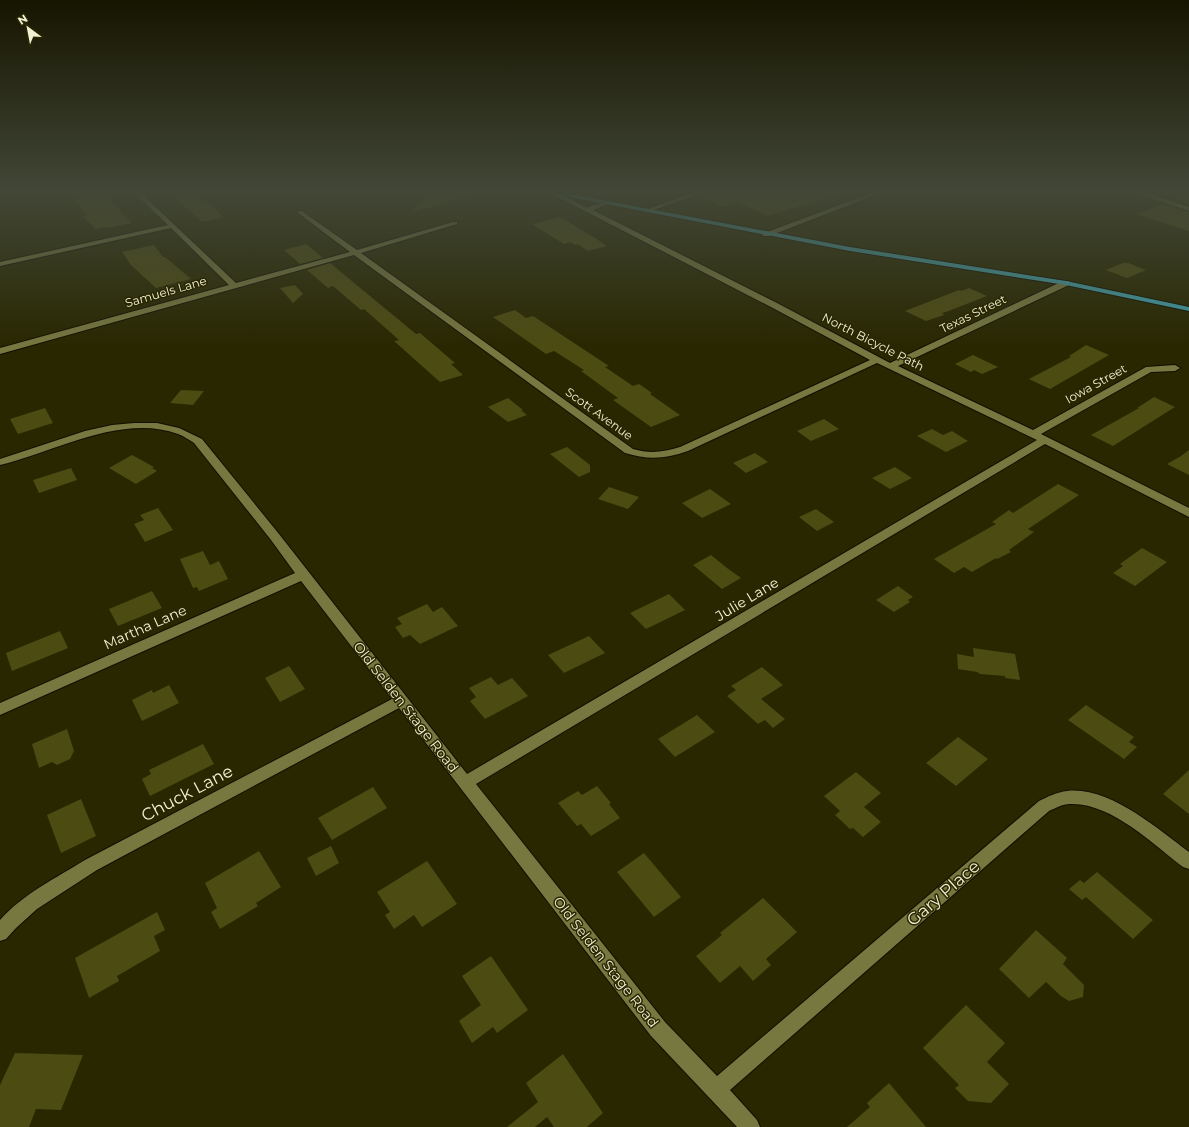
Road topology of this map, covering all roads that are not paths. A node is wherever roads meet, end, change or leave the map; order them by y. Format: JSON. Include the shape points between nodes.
{"nodes":[{"id":1,"x":97,"y":243,"type":"edge"},
{"id":2,"x":190,"y":243,"type":"edge"},
{"id":3,"x":344,"y":243,"type":"edge"},
{"id":4,"x":389,"y":243,"type":"edge"},
{"id":5,"x":651,"y":243,"type":"edge"},
{"id":6,"x":814,"y":243,"type":"edge"},
{"id":7,"x":357,"y":252,"type":"junction"},
{"id":8,"x":0,"y":264,"type":"edge"},
{"id":9,"x":1066,"y":283,"type":"junction"},
{"id":10,"x":234,"y":285,"type":"junction"},
{"id":11,"x":1189,"y":309,"type":"edge"},
{"id":12,"x":0,"y":351,"type":"edge"},
{"id":13,"x":877,"y":360,"type":"junction"},
{"id":14,"x":891,"y":366,"type":"junction"},
{"id":15,"x":1175,"y":368,"type":"dead end"},
{"id":16,"x":1039,"y":437,"type":"junction"},
{"id":17,"x":0,"y":462,"type":"edge"},
{"id":18,"x":1189,"y":513,"type":"edge"},
{"id":19,"x":303,"y":575,"type":"junction"},
{"id":20,"x":401,"y":701,"type":"junction"},
{"id":21,"x":0,"y":709,"type":"edge"},
{"id":22,"x":466,"y":783,"type":"junction"},
{"id":23,"x":1189,"y":862,"type":"edge"},
{"id":24,"x":0,"y":933,"type":"edge"},
{"id":25,"x":716,"y":1089,"type":"junction"},
{"id":26,"x":750,"y":1127,"type":"edge"}],
"edges":[{"from":1,"to":8,"type":"street"},
{"from":2,"to":10,"type":"street"},
{"from":3,"to":7,"type":"street","name":"Scott Avenue"},
{"from":4,"to":7,"type":"street","name":"Samuels Lane"},
{"from":5,"to":13,"type":"street","name":"North Bicycle Path"},
{"from":6,"to":9,"type":"main road"},
{"from":7,"to":10,"type":"street","name":"Samuels Lane"},
{"from":7,"to":13,"type":"street","name":"Scott Avenue","via":[[629,451],[645,456],[664,456],[684,449]]},
{"from":9,"to":11,"type":"main road"},
{"from":9,"to":14,"type":"street","name":"Texas Street"},
{"from":10,"to":12,"type":"street","name":"Samuels Lane"},
{"from":13,"to":14,"type":"street","name":"North Bicycle Path"},
{"from":14,"to":16,"type":"street","name":"North Bicycle Path"},
{"from":15,"to":16,"type":"street","name":"Iowa Street","via":[[1149,369]]},
{"from":16,"to":18,"type":"street","name":"North Bicycle Path"},
{"from":16,"to":22,"type":"street","name":"Julie Lane"},
{"from":17,"to":19,"type":"street","name":"Old Selden Stage Road","via":[[121,426],[162,426],[181,431],[198,441]]},
{"from":19,"to":20,"type":"street","name":"Old Selden Stage Road"},
{"from":19,"to":21,"type":"street","name":"Martha Lane"},
{"from":20,"to":22,"type":"street","name":"Old Selden Stage Road"},
{"from":20,"to":24,"type":"street","name":"Chuck Lane","via":[[91,865],[19,913]]},
{"from":22,"to":25,"type":"street","name":"Old Selden Stage Road","via":[[658,1029]]},
{"from":23,"to":25,"type":"street","name":"Gary Place","via":[[1119,811],[1101,802],[1071,796],[1059,798],[1044,806]]},
{"from":25,"to":26,"type":"street","name":"Old Selden Stage Road"}]}
